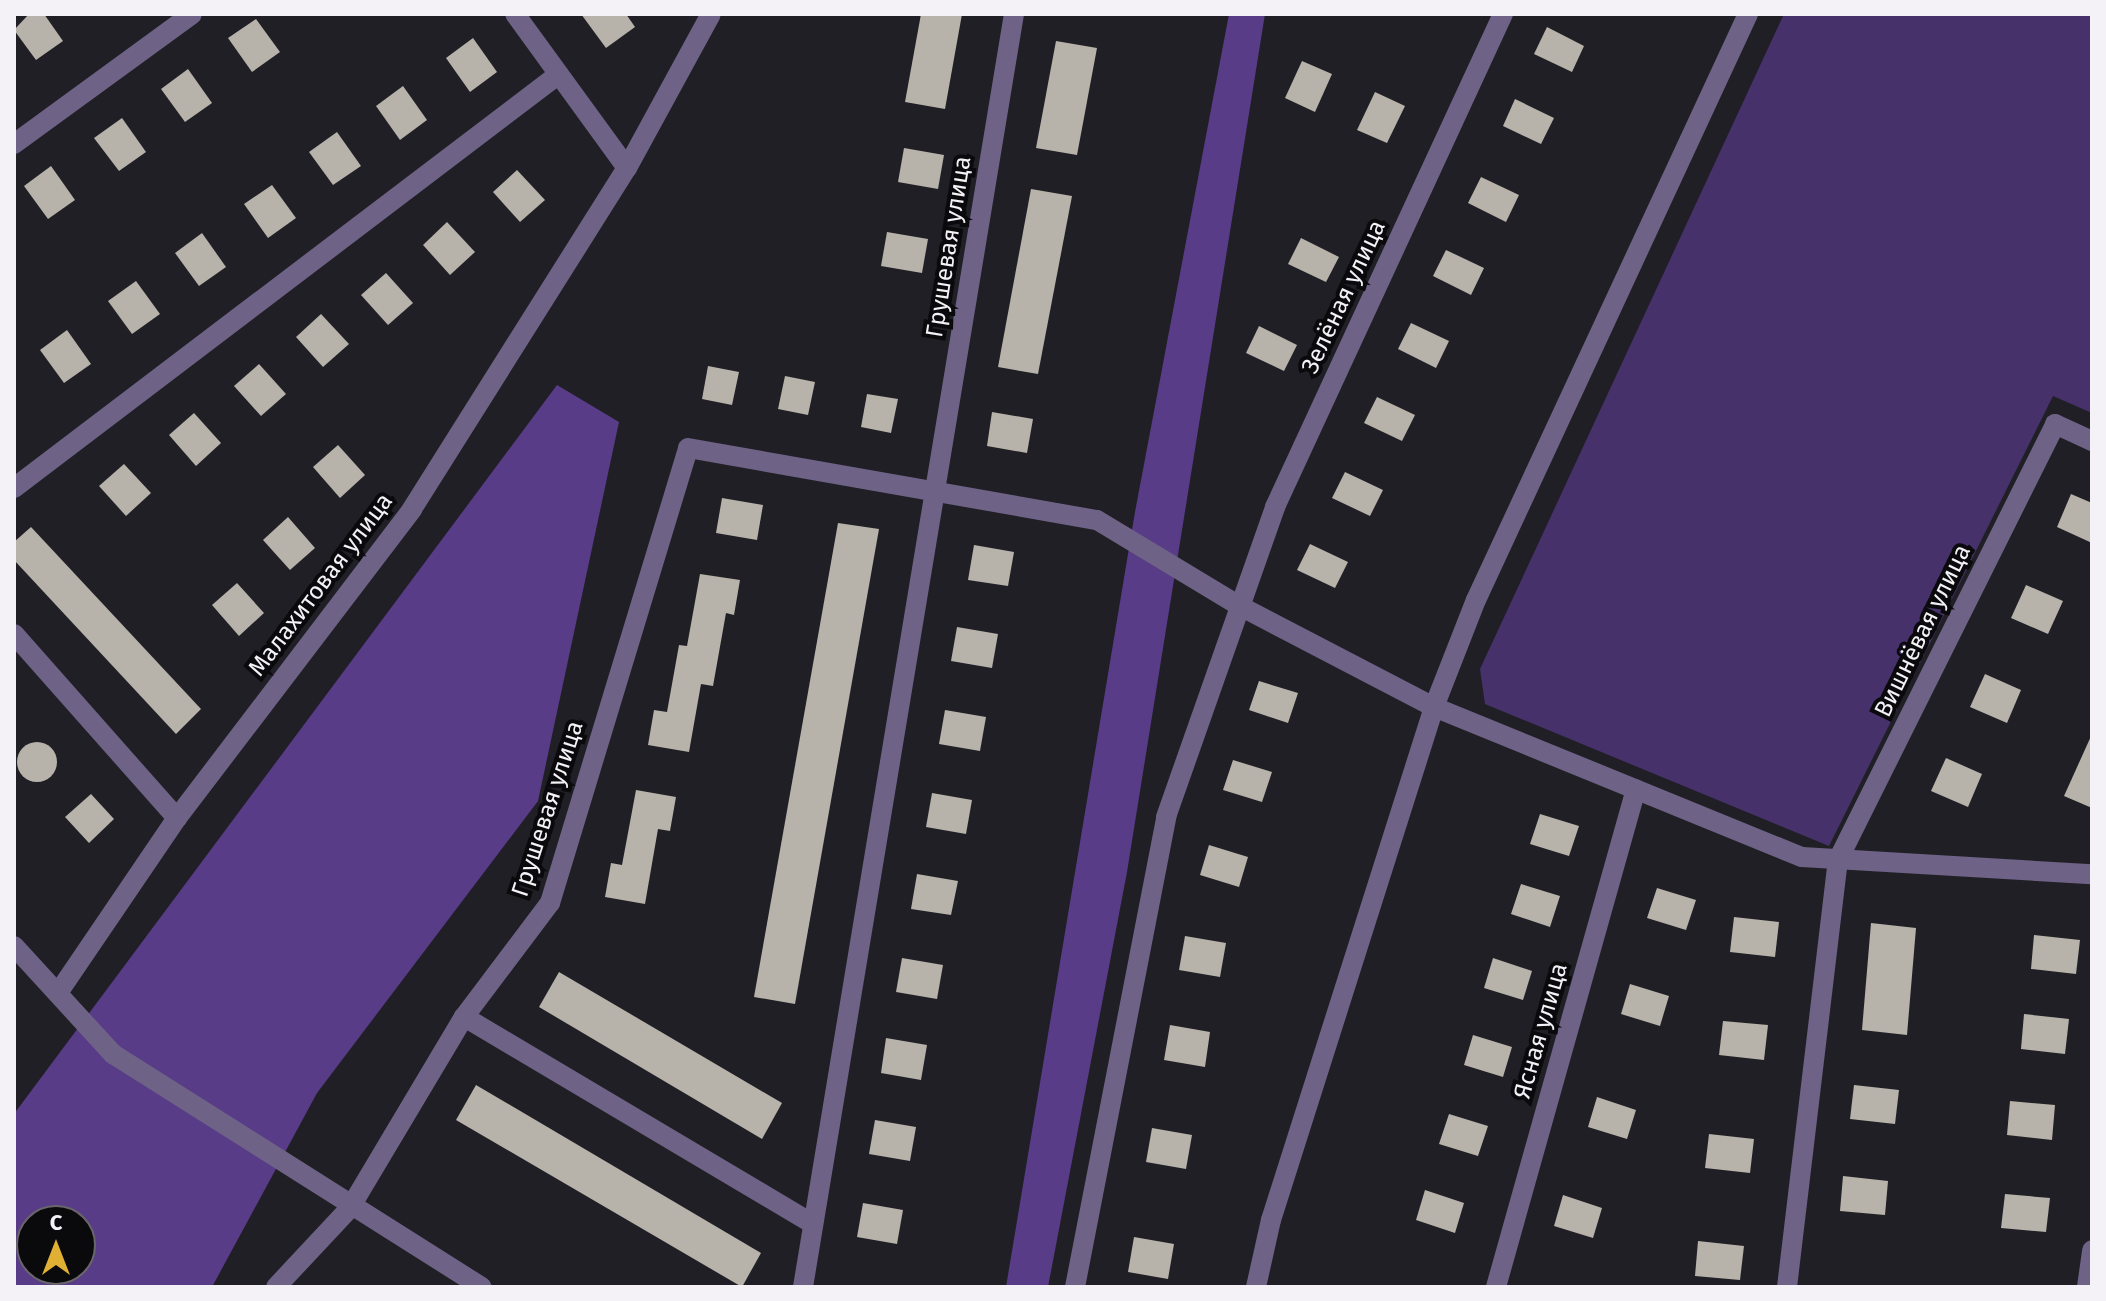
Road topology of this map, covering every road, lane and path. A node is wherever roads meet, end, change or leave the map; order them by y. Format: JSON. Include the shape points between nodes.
{"nodes":[{"id":1,"x":192,"y":14,"type":"edge"},
{"id":2,"x":515,"y":14,"type":"edge"},
{"id":3,"x":711,"y":14,"type":"edge"},
{"id":4,"x":1014,"y":14,"type":"edge"},
{"id":5,"x":1503,"y":14,"type":"edge"},
{"id":6,"x":1748,"y":14,"type":"edge"},
{"id":7,"x":559,"y":74,"type":"junction"},
{"id":8,"x":14,"y":144,"type":"edge"},
{"id":9,"x":627,"y":168,"type":"junction"},
{"id":10,"x":2092,"y":441,"type":"edge"},
{"id":11,"x":14,"y":488,"type":"edge"},
{"id":12,"x":935,"y":489,"type":"junction"},
{"id":13,"x":1238,"y":605,"type":"junction"},
{"id":14,"x":14,"y":634,"type":"edge"},
{"id":15,"x":1434,"y":707,"type":"junction"},
{"id":16,"x":1636,"y":789,"type":"junction"},
{"id":17,"x":177,"y":818,"type":"junction"},
{"id":18,"x":1838,"y":860,"type":"junction"},
{"id":19,"x":2092,"y":874,"type":"edge"},
{"id":20,"x":14,"y":946,"type":"edge"},
{"id":21,"x":58,"y":993,"type":"junction"},
{"id":22,"x":464,"y":1017,"type":"junction"},
{"id":23,"x":350,"y":1208,"type":"junction"},
{"id":24,"x":813,"y":1224,"type":"junction"},
{"id":25,"x":2092,"y":1250,"type":"edge"},
{"id":26,"x":276,"y":1287,"type":"edge"},
{"id":27,"x":481,"y":1287,"type":"edge"},
{"id":28,"x":803,"y":1287,"type":"edge"},
{"id":29,"x":1075,"y":1287,"type":"edge"},
{"id":30,"x":1256,"y":1287,"type":"edge"},
{"id":31,"x":1496,"y":1287,"type":"edge"},
{"id":32,"x":1787,"y":1287,"type":"edge"},
{"id":33,"x":2087,"y":1287,"type":"edge"}],
"edges":[{"from":1,"to":8,"type":"street"},
{"from":2,"to":7,"type":"street"},
{"from":3,"to":9,"type":"street","name":"Малахитовая улица"},
{"from":4,"to":12,"type":"street","name":"Грушевая улица"},
{"from":5,"to":13,"type":"street","name":"Зелёная улица","via":[[1275,507]]},
{"from":6,"to":15,"type":"street"},
{"from":7,"to":9,"type":"street"},
{"from":7,"to":11,"type":"street"},
{"from":9,"to":17,"type":"street","name":"Малахитовая улица","via":[[412,509]]},
{"from":10,"to":18,"type":"street","name":"Вишнёвая улица","via":[[2055,424]]},
{"from":12,"to":13,"type":"street","via":[[1097,520]]},
{"from":12,"to":22,"type":"street","name":"Грушевая улица","via":[[688,448],[550,903]]},
{"from":12,"to":24,"type":"street","name":"Грушевая улица"},
{"from":13,"to":15,"type":"street"},
{"from":13,"to":29,"type":"street","name":"Зелёная улица","via":[[1166,817]]},
{"from":14,"to":17,"type":"street"},
{"from":15,"to":16,"type":"street"},
{"from":15,"to":30,"type":"street","via":[[1271,1220]]},
{"from":16,"to":18,"type":"street","via":[[1802,857]]},
{"from":16,"to":31,"type":"street","name":"Ясная улица"},
{"from":17,"to":21,"type":"street","name":"Малахитовая улица"},
{"from":18,"to":19,"type":"street"},
{"from":18,"to":32,"type":"street"},
{"from":20,"to":21,"type":"street"},
{"from":21,"to":23,"type":"street","via":[[113,1054]]},
{"from":22,"to":23,"type":"street"},
{"from":22,"to":24,"type":"street"},
{"from":23,"to":26,"type":"street"},
{"from":23,"to":27,"type":"street"},
{"from":24,"to":28,"type":"street","name":"Грушевая улица"},
{"from":25,"to":33,"type":"street"}]}
